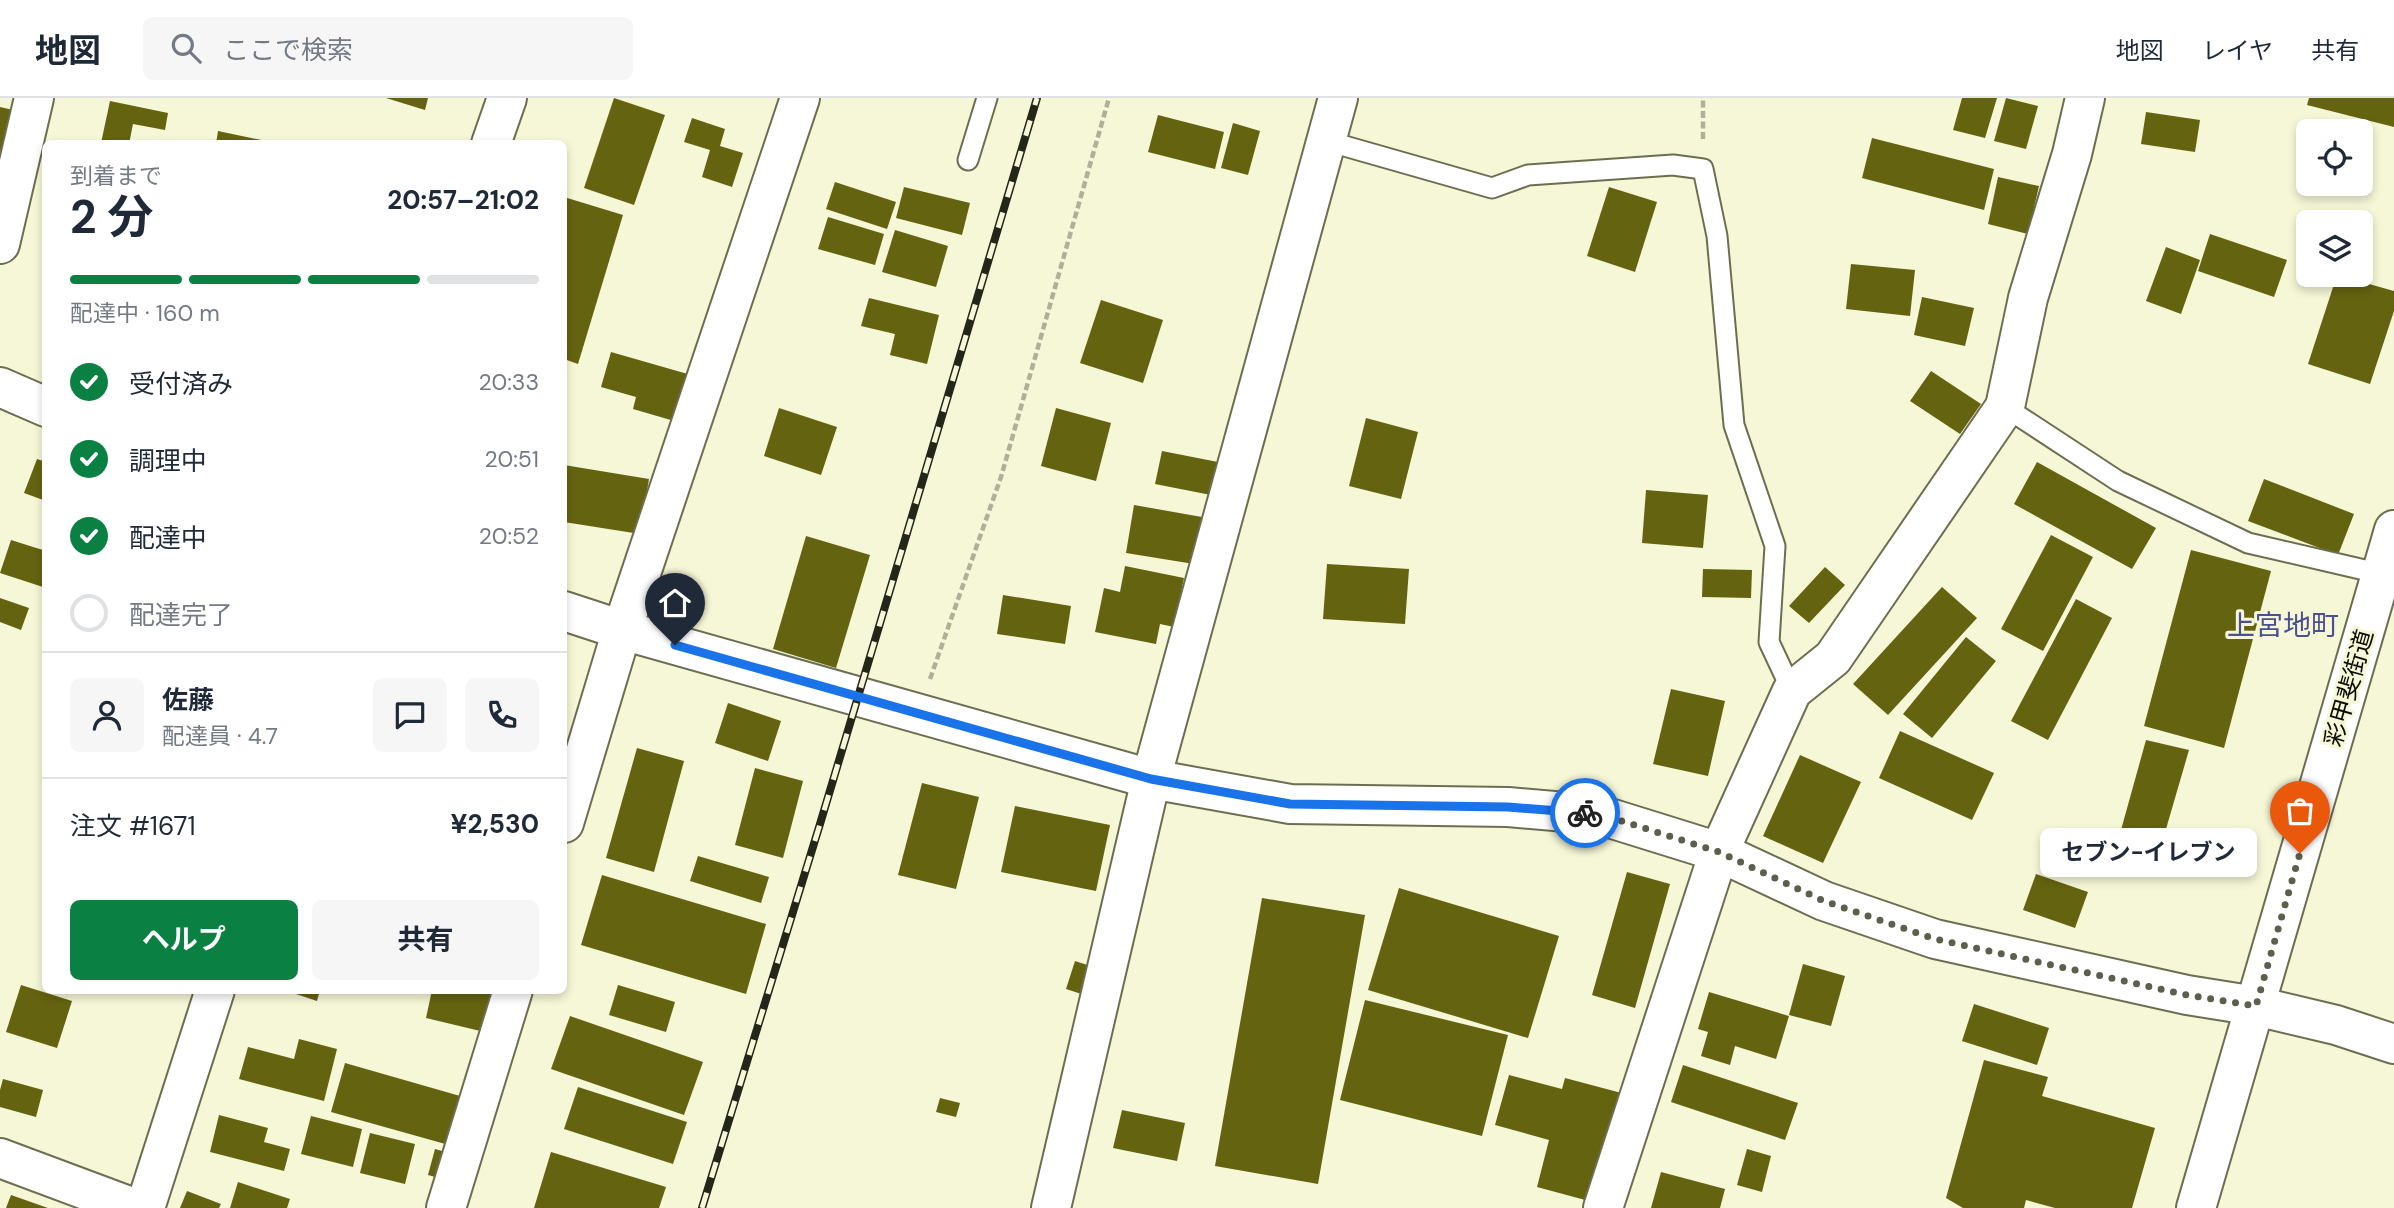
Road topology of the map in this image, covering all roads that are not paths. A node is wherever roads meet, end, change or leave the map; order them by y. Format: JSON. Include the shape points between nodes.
{"nodes":[{"id":1,"x":34,"y":98,"type":"edge"},
{"id":2,"x":507,"y":98,"type":"edge"},
{"id":3,"x":800,"y":98,"type":"edge"},
{"id":4,"x":987,"y":98,"type":"edge"},
{"id":5,"x":1338,"y":98,"type":"edge"},
{"id":6,"x":2085,"y":98,"type":"edge"},
{"id":7,"x":492,"y":140,"type":"edge"},
{"id":8,"x":1326,"y":141,"type":"junction"},
{"id":9,"x":968,"y":160,"type":"dead end"},
{"id":10,"x":0,"y":244,"type":"edge"},
{"id":11,"x":0,"y":387,"type":"edge"},
{"id":12,"x":42,"y":405,"type":"edge"},
{"id":13,"x":2005,"y":407,"type":"junction"},
{"id":14,"x":2394,"y":530,"type":"edge"},
{"id":15,"x":2388,"y":576,"type":"edge"},
{"id":16,"x":567,"y":612,"type":"edge"},
{"id":17,"x":622,"y":630,"type":"junction"},
{"id":18,"x":1792,"y":691,"type":"junction"},
{"id":19,"x":1151,"y":779,"type":"junction"},
{"id":20,"x":567,"y":813,"type":"edge"},
{"id":21,"x":1719,"y":852,"type":"junction"},
{"id":22,"x":214,"y":994,"type":"edge"},
{"id":23,"x":512,"y":994,"type":"edge"},
{"id":24,"x":2256,"y":1006,"type":"junction"},
{"id":25,"x":2394,"y":1044,"type":"edge"},
{"id":26,"x":0,"y":1158,"type":"edge"},
{"id":27,"x":134,"y":1208,"type":"edge"},
{"id":28,"x":145,"y":1208,"type":"edge"},
{"id":29,"x":446,"y":1208,"type":"edge"},
{"id":30,"x":1051,"y":1208,"type":"edge"},
{"id":31,"x":1602,"y":1208,"type":"edge"},
{"id":32,"x":2196,"y":1208,"type":"edge"}],
"edges":[{"from":1,"to":10,"type":"main road"},
{"from":2,"to":7,"type":"main road"},
{"from":3,"to":17,"type":"main road"},
{"from":4,"to":9,"type":"lane"},
{"from":5,"to":8,"type":"main road"},
{"from":6,"to":13,"type":"main road","via":[[2028,298]]},
{"from":8,"to":18,"type":"lane","via":[[1492,188],[1528,175],[1673,165],[1703,169],[1717,236],[1734,425],[1775,546],[1769,642]]},
{"from":8,"to":19,"type":"main road"},
{"from":11,"to":12,"type":"main road"},
{"from":13,"to":15,"type":"lane","via":[[2118,481],[2248,543]]},
{"from":13,"to":18,"type":"main road","via":[[1833,658]]},
{"from":14,"to":15,"type":"main road","name":"彩甲斐街道"},
{"from":15,"to":24,"type":"main road","name":"彩甲斐街道"},
{"from":16,"to":17,"type":"main road"},
{"from":17,"to":19,"type":"main road"},
{"from":17,"to":20,"type":"main road"},
{"from":18,"to":21,"type":"main road"},
{"from":19,"to":21,"type":"main road","via":[[1290,804],[1508,807],[1600,814]]},
{"from":19,"to":30,"type":"main road"},
{"from":21,"to":24,"type":"main road","via":[[1824,901],[1935,939]]},
{"from":21,"to":31,"type":"main road"},
{"from":22,"to":28,"type":"main road"},
{"from":23,"to":29,"type":"main road"},
{"from":24,"to":25,"type":"main road"},
{"from":24,"to":32,"type":"main road","name":"彩甲斐街道"},
{"from":26,"to":27,"type":"main road"}]}
